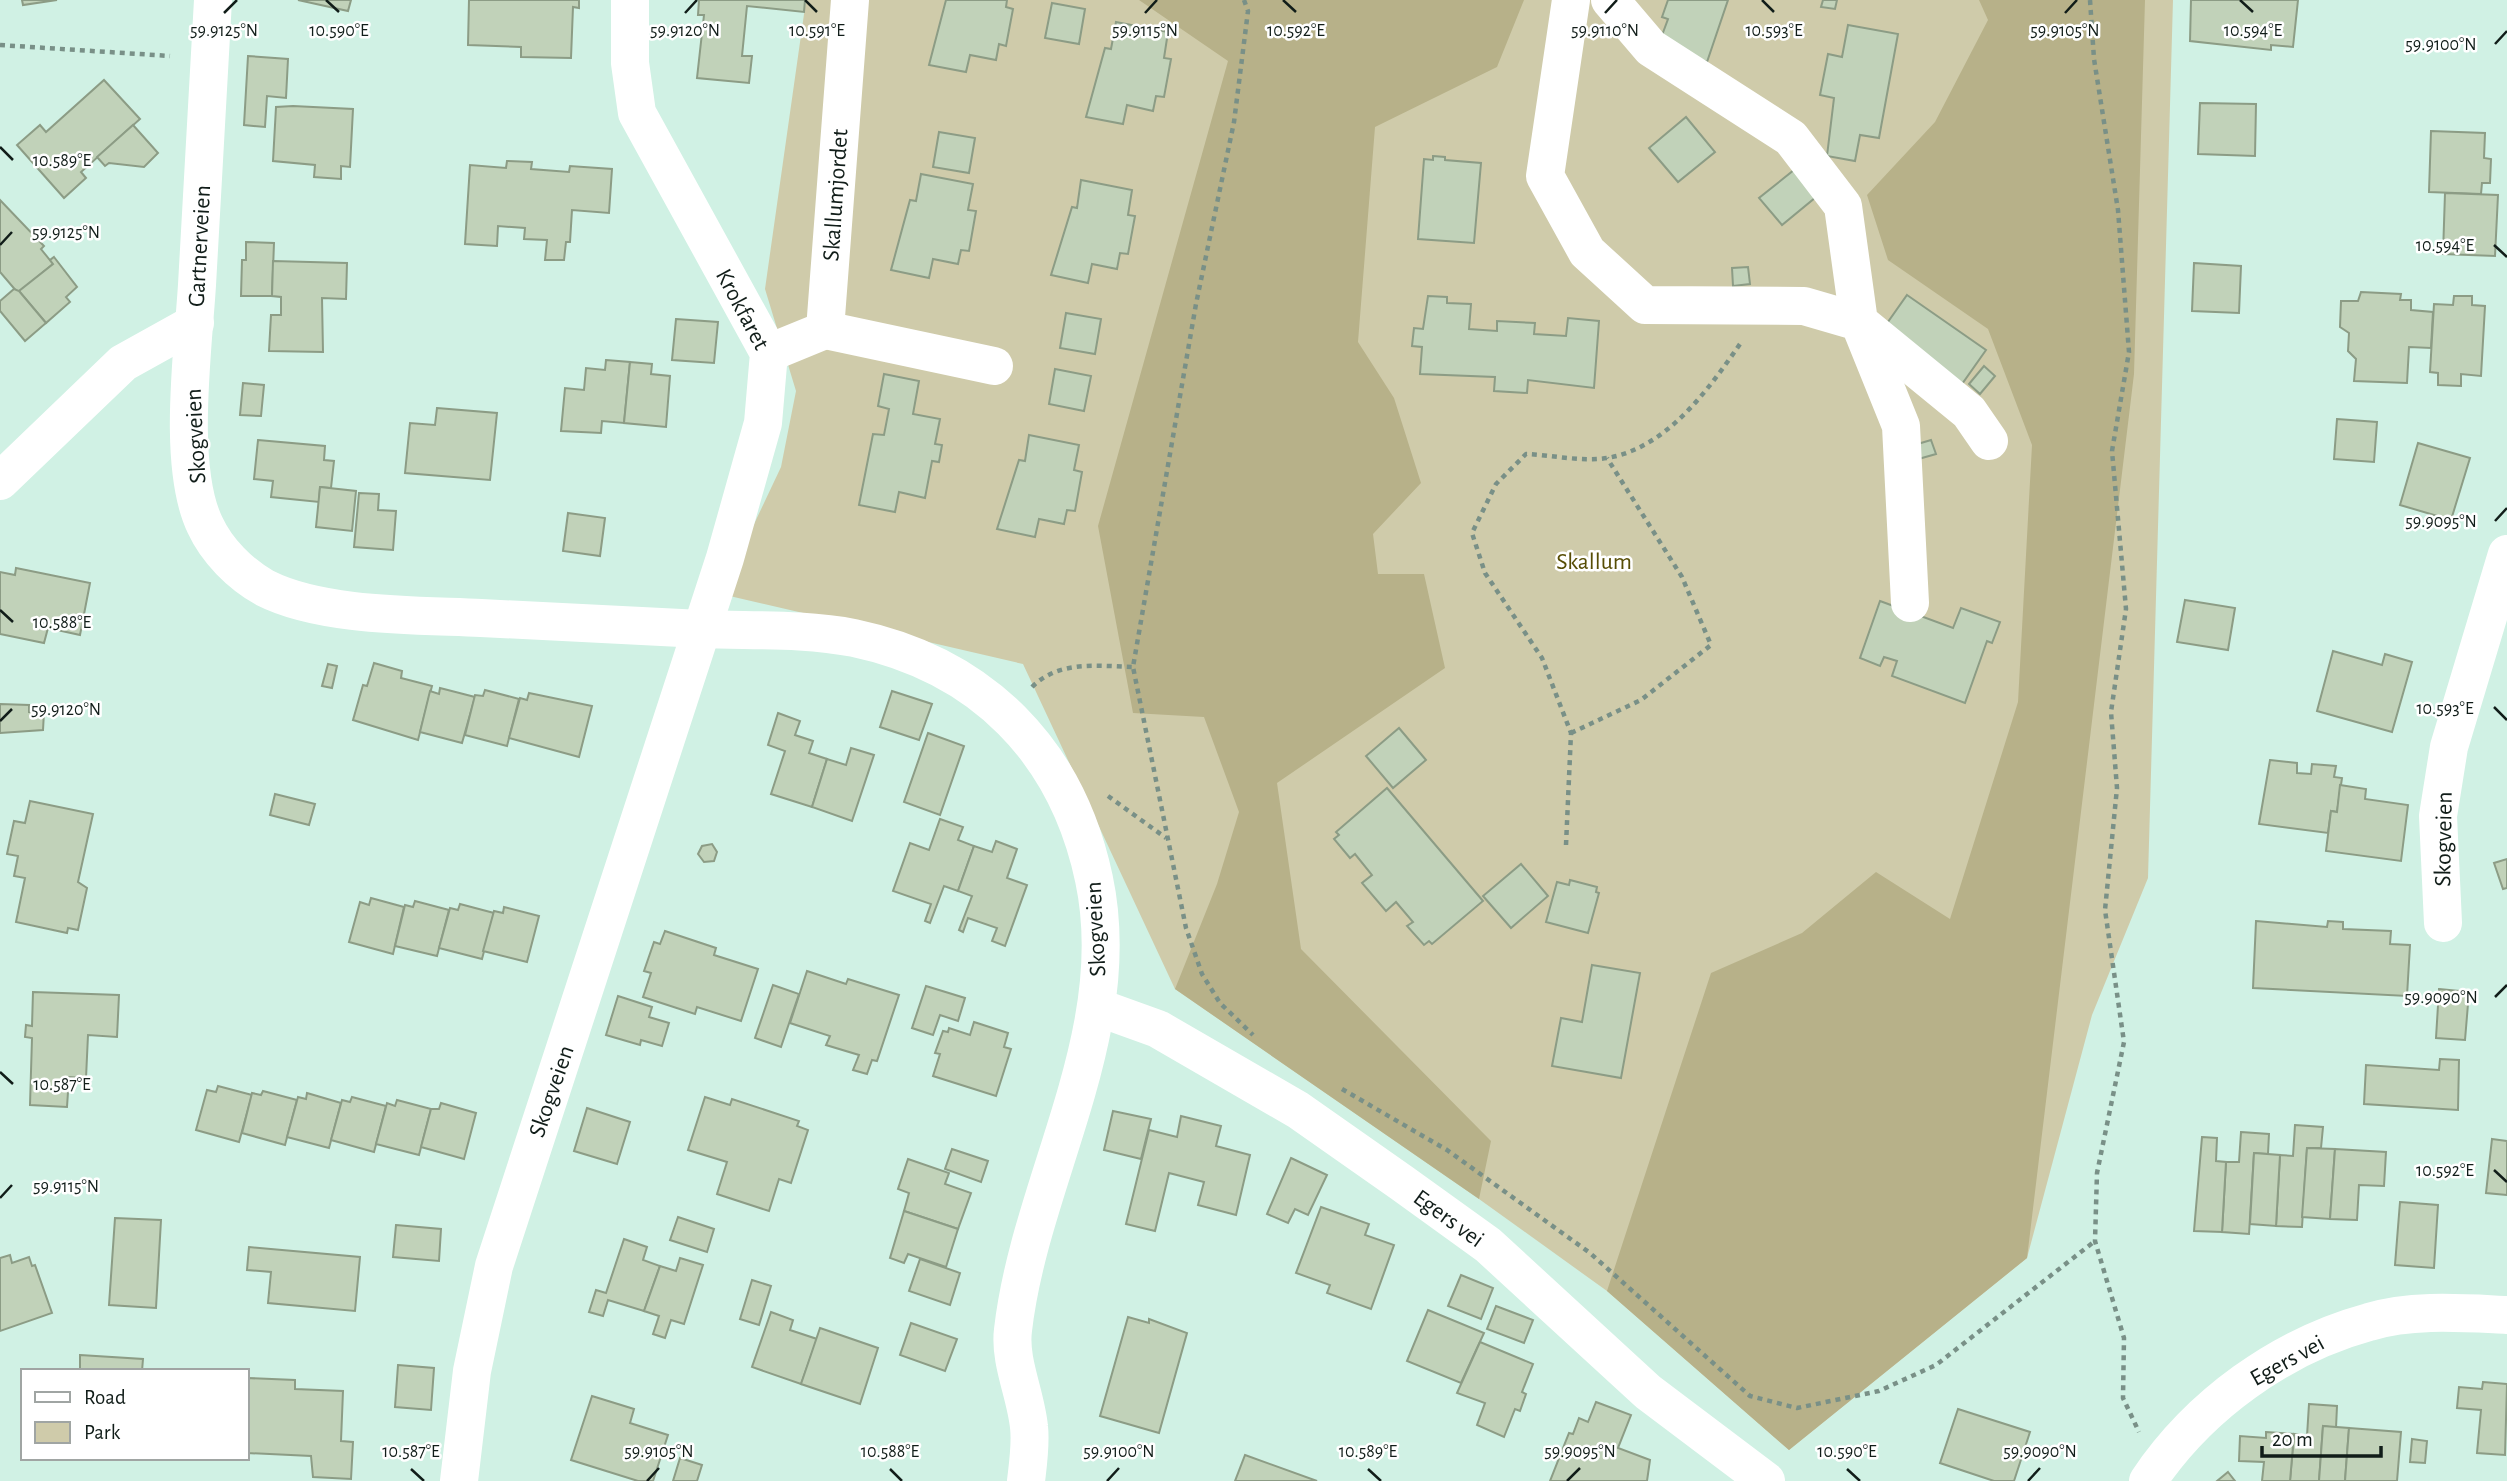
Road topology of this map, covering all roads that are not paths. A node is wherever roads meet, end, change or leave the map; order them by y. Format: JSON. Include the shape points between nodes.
{"nodes":[{"id":1,"x":213,"y":0,"type":"edge"},
{"id":2,"x":630,"y":0,"type":"edge"},
{"id":3,"x":850,"y":0,"type":"edge"},
{"id":4,"x":1571,"y":0,"type":"edge"},
{"id":5,"x":1609,"y":0,"type":"edge"},
{"id":6,"x":1859,"y":321,"type":"junction"},
{"id":7,"x":195,"y":323,"type":"junction"},
{"id":8,"x":825,"y":330,"type":"junction"},
{"id":9,"x":769,"y":353,"type":"junction"},
{"id":10,"x":994,"y":366,"type":"dead end"},
{"id":11,"x":1989,"y":441,"type":"dead end"},
{"id":12,"x":0,"y":481,"type":"edge"},
{"id":13,"x":2507,"y":554,"type":"edge"},
{"id":14,"x":1910,"y":603,"type":"dead end"},
{"id":15,"x":701,"y":629,"type":"junction"},
{"id":16,"x":2442,"y":923,"type":"dead end"},
{"id":17,"x":1097,"y":1007,"type":"junction"},
{"id":18,"x":2507,"y":1315,"type":"edge"},
{"id":19,"x":2156,"y":1469,"type":"edge"},
{"id":20,"x":459,"y":1481,"type":"edge"},
{"id":21,"x":1027,"y":1481,"type":"edge"},
{"id":22,"x":1766,"y":1481,"type":"edge"}],
"edges":[{"from":1,"to":7,"type":"street","name":"Gartnerveien"},
{"from":2,"to":9,"type":"street","name":"Krokfaret","via":[[630,63],[637,113]]},
{"from":3,"to":8,"type":"street","name":"Skallumjordet"},
{"from":4,"to":6,"type":"street","via":[[1545,176],[1587,251],[1645,305],[1804,306]]},
{"from":5,"to":6,"type":"street","via":[[1651,48],[1791,138],[1843,206]]},
{"from":6,"to":11,"type":"street","via":[[1969,412]]},
{"from":6,"to":14,"type":"street","via":[[1901,426]]},
{"from":7,"to":12,"type":"street","name":"Gartnerveien","via":[[123,363]]},
{"from":7,"to":15,"type":"street","name":"Skogveien","via":[[192,472],[204,524],[229,561],[266,588],[318,604],[383,613]]},
{"from":8,"to":9,"type":"street"},
{"from":8,"to":10,"type":"street"},
{"from":9,"to":15,"type":"street","name":"Krokfaret","via":[[763,423]]},
{"from":13,"to":16,"type":"street","name":"Skogveien","via":[[2449,747],[2438,816]]},
{"from":15,"to":17,"type":"street","name":"Skogveien","via":[[850,637],[910,654],[963,678],[1007,714],[1046,761],[1080,828],[1095,883],[1100,941]]},
{"from":15,"to":20,"type":"street","name":"Skogveien","via":[[494,1266],[472,1371]]},
{"from":17,"to":21,"type":"street","name":"Skogveien","via":[[1011,1335],[1030,1430]]},
{"from":17,"to":22,"type":"street","name":"Egers vei","via":[[1158,1029],[1277,1097],[1402,1183],[1488,1245],[1648,1392]]},
{"from":18,"to":19,"type":"street","name":"Egers vei","via":[[2447,1312],[2371,1321],[2304,1344],[2227,1395]]}]}
